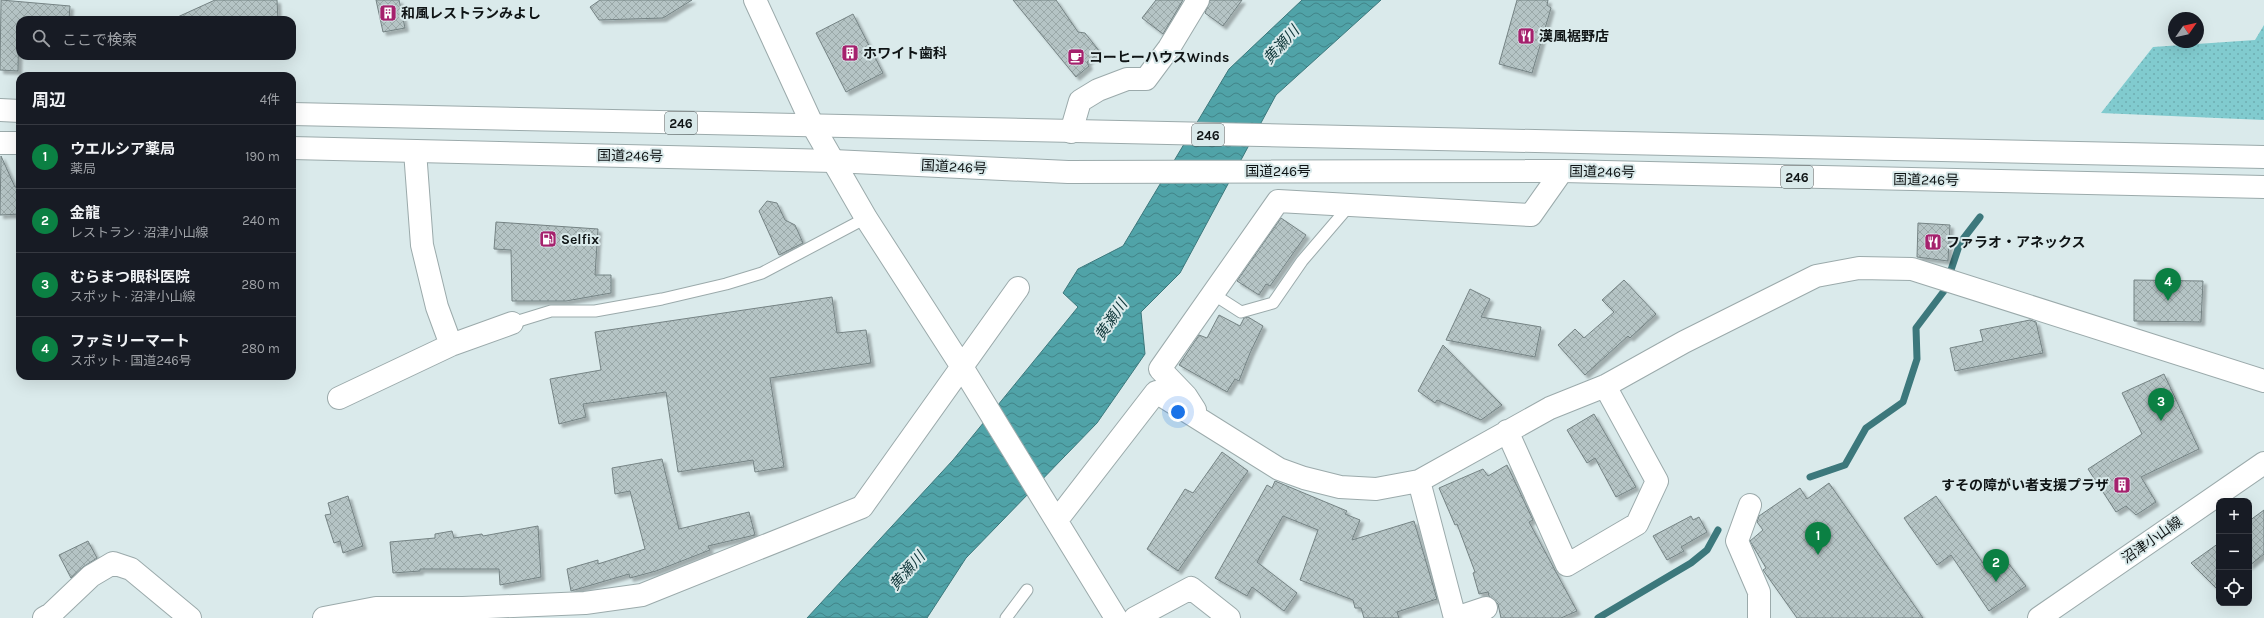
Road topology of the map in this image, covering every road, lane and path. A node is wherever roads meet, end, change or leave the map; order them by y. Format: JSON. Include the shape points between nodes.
{"nodes":[{"id":1,"x":755,"y":0,"type":"edge"},
{"id":2,"x":1198,"y":0,"type":"edge"},
{"id":3,"x":0,"y":110,"type":"edge"},
{"id":4,"x":16,"y":111,"type":"edge"},
{"id":5,"x":296,"y":114,"type":"edge"},
{"id":6,"x":813,"y":126,"type":"junction"},
{"id":7,"x":1071,"y":132,"type":"junction"},
{"id":8,"x":0,"y":143,"type":"edge"},
{"id":9,"x":16,"y":143,"type":"edge"},
{"id":10,"x":296,"y":148,"type":"edge"},
{"id":11,"x":414,"y":151,"type":"junction"},
{"id":12,"x":2264,"y":157,"type":"edge"},
{"id":13,"x":833,"y":161,"type":"junction"},
{"id":14,"x":1562,"y":171,"type":"junction"},
{"id":15,"x":2264,"y":187,"type":"edge"},
{"id":16,"x":1351,"y":205,"type":"junction"},
{"id":17,"x":866,"y":218,"type":"junction"},
{"id":18,"x":1018,"y":288,"type":"dead end"},
{"id":19,"x":1213,"y":294,"type":"junction"},
{"id":20,"x":512,"y":323,"type":"joint"},
{"id":21,"x":452,"y":345,"type":"junction"},
{"id":22,"x":962,"y":367,"type":"junction"},
{"id":23,"x":2264,"y":381,"type":"edge"},
{"id":24,"x":1605,"y":386,"type":"junction"},
{"id":25,"x":338,"y":398,"type":"dead end"},
{"id":26,"x":1201,"y":420,"type":"junction"},
{"id":27,"x":1507,"y":430,"type":"junction"},
{"id":28,"x":2264,"y":463,"type":"edge"},
{"id":29,"x":1418,"y":481,"type":"junction"},
{"id":30,"x":1750,"y":505,"type":"dead end"},
{"id":31,"x":1057,"y":520,"type":"junction"},
{"id":32,"x":1027,"y":590,"type":"dead end"},
{"id":33,"x":1486,"y":608,"type":"dead end"},
{"id":34,"x":464,"y":613,"type":"edge"},
{"id":35,"x":44,"y":618,"type":"edge"},
{"id":36,"x":190,"y":618,"type":"edge"},
{"id":37,"x":324,"y":618,"type":"edge"},
{"id":38,"x":1006,"y":618,"type":"edge"},
{"id":39,"x":1116,"y":618,"type":"edge"},
{"id":40,"x":1135,"y":618,"type":"edge"},
{"id":41,"x":1229,"y":618,"type":"edge"},
{"id":42,"x":1455,"y":618,"type":"edge"},
{"id":43,"x":1759,"y":618,"type":"edge"},
{"id":44,"x":2039,"y":618,"type":"edge"}],
"edges":[{"from":1,"to":6,"type":"main road"},
{"from":2,"to":7,"type":"main road","via":[[1169,48],[1146,79],[1127,79],[1098,90],[1080,101]]},
{"from":3,"to":4,"type":"main road"},
{"from":5,"to":6,"type":"main road","name":"国道246号","number":"246"},
{"from":6,"to":7,"type":"main road","name":"国道246号","number":"246"},
{"from":6,"to":13,"type":"main road"},
{"from":7,"to":12,"type":"main road","name":"国道246号","number":"246"},
{"from":8,"to":9,"type":"main road"},
{"from":10,"to":11,"type":"main road","name":"国道246号","number":"246"},
{"from":11,"to":13,"type":"main road","name":"国道246号","number":"246"},
{"from":11,"to":21,"type":"main road","via":[[422,245],[437,307]]},
{"from":13,"to":14,"type":"main road","name":"国道246号","number":"246","via":[[1068,172]]},
{"from":13,"to":17,"type":"main road"},
{"from":14,"to":15,"type":"main road","name":"国道246号","number":"246"},
{"from":14,"to":16,"type":"main road","via":[[1531,216]]},
{"from":16,"to":19,"type":"main road","via":[[1278,200]]},
{"from":16,"to":19,"type":"lane","via":[[1302,261],[1273,303],[1241,312]]},
{"from":17,"to":20,"type":"lane","via":[[762,273],[733,282],[662,299],[594,311],[551,311]]},
{"from":17,"to":22,"type":"main road"},
{"from":18,"to":22,"type":"main road"},
{"from":19,"to":26,"type":"main road","via":[[1160,369],[1186,396]]},
{"from":20,"to":21,"type":"main road"},
{"from":21,"to":25,"type":"main road"},
{"from":22,"to":31,"type":"main road"},
{"from":22,"to":34,"type":"main road","via":[[862,507],[642,595],[585,603]]},
{"from":23,"to":24,"type":"main road","via":[[1912,269],[1859,268],[1816,276],[1684,342]]},
{"from":24,"to":27,"type":"main road","via":[[1550,408]]},
{"from":24,"to":27,"type":"main road","via":[[1656,481],[1637,524],[1567,565]]},
{"from":26,"to":29,"type":"main road","via":[[1280,469],[1304,478],[1340,486],[1376,489]]},
{"from":26,"to":31,"type":"main road","via":[[1156,392]]},
{"from":27,"to":29,"type":"main road"},
{"from":28,"to":44,"type":"main road","name":"沼津小山線"},
{"from":29,"to":42,"type":"main road"},
{"from":30,"to":43,"type":"main road","via":[[1736,541],[1759,592]]},
{"from":31,"to":39,"type":"main road"},
{"from":32,"to":38,"type":"lane"},
{"from":33,"to":42,"type":"main road"},
{"from":34,"to":37,"type":"main road","via":[[376,608]]},
{"from":35,"to":36,"type":"main road","via":[[91,576],[114,563],[131,569]]},
{"from":40,"to":41,"type":"main road","via":[[1191,588]]}]}
